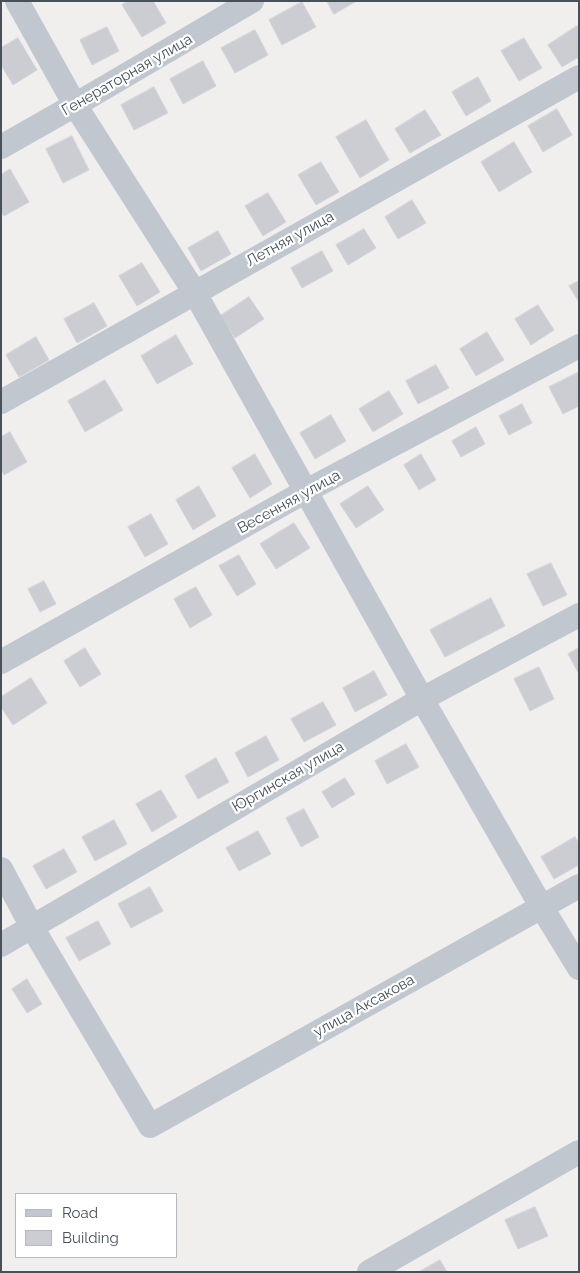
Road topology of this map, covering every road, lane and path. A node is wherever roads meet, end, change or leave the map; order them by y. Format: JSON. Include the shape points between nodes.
{"nodes":[{"id":1,"x":17,"y":1,"type":"edge"},
{"id":2,"x":252,"y":1,"type":"edge"},
{"id":3,"x":579,"y":77,"type":"edge"},
{"id":4,"x":75,"y":105,"type":"junction"},
{"id":5,"x":1,"y":147,"type":"edge"},
{"id":6,"x":195,"y":293,"type":"junction"},
{"id":7,"x":579,"y":346,"type":"edge"},
{"id":8,"x":1,"y":402,"type":"edge"},
{"id":9,"x":306,"y":492,"type":"junction"},
{"id":10,"x":579,"y":615,"type":"edge"},
{"id":11,"x":1,"y":662,"type":"edge"},
{"id":12,"x":422,"y":699,"type":"junction"},
{"id":13,"x":1,"y":868,"type":"edge"},
{"id":14,"x":579,"y":886,"type":"edge"},
{"id":15,"x":541,"y":906,"type":"junction"},
{"id":16,"x":32,"y":927,"type":"junction"},
{"id":17,"x":1,"y":945,"type":"edge"},
{"id":18,"x":579,"y":968,"type":"edge"},
{"id":19,"x":579,"y":1152,"type":"edge"},
{"id":20,"x":369,"y":1272,"type":"edge"}],
"edges":[{"from":1,"to":4,"type":"street"},
{"from":2,"to":4,"type":"street","name":"Генераторная улица"},
{"from":3,"to":6,"type":"street","name":"Летняя улица"},
{"from":4,"to":5,"type":"street","name":"Генераторная улица"},
{"from":4,"to":6,"type":"street"},
{"from":6,"to":8,"type":"street","name":"Летняя улица"},
{"from":6,"to":9,"type":"street"},
{"from":7,"to":9,"type":"street","name":"Весенняя улица"},
{"from":9,"to":11,"type":"street","name":"Весенняя улица"},
{"from":9,"to":12,"type":"street"},
{"from":10,"to":12,"type":"street","name":"Юргинская улица"},
{"from":12,"to":15,"type":"street"},
{"from":12,"to":16,"type":"street","name":"Юргинская улица"},
{"from":13,"to":16,"type":"street"},
{"from":14,"to":15,"type":"street","name":"улица Аксакова"},
{"from":15,"to":16,"type":"street","name":"улица Аксакова","via":[[150,1126]]},
{"from":15,"to":18,"type":"street"},
{"from":16,"to":17,"type":"street","name":"Юргинская улица"},
{"from":19,"to":20,"type":"street"}]}
